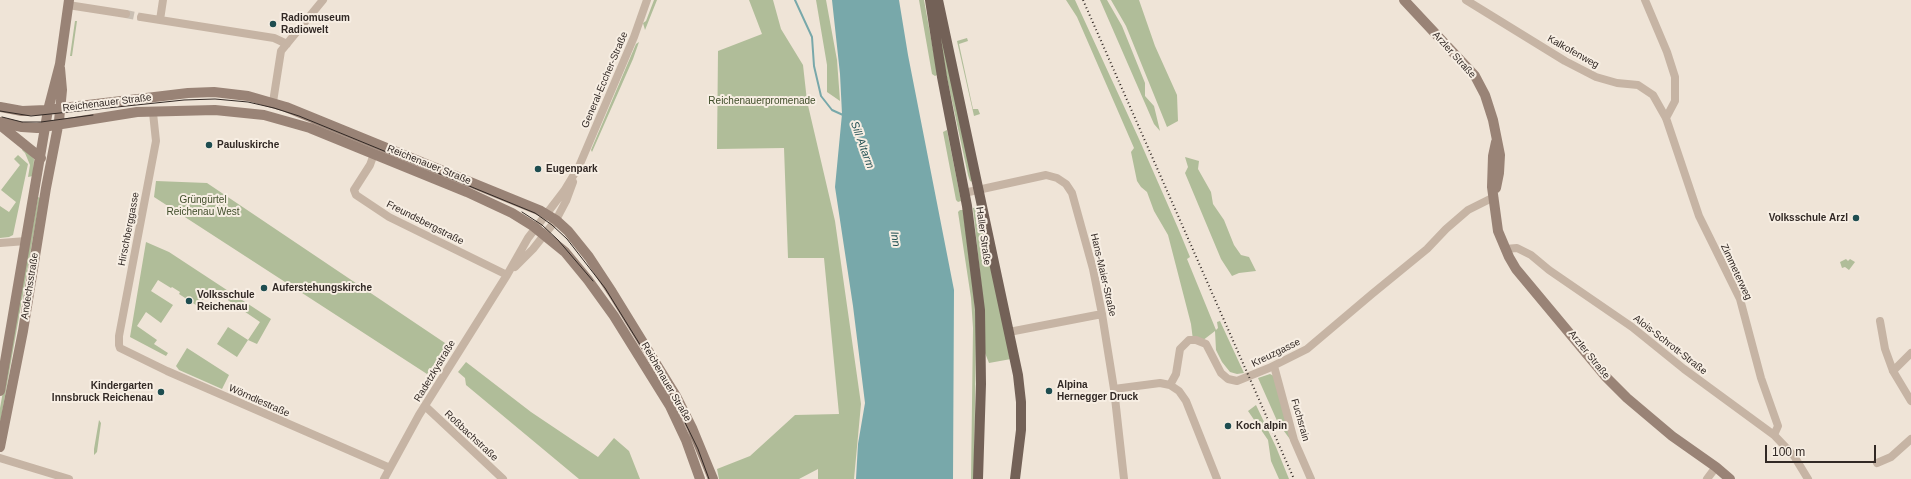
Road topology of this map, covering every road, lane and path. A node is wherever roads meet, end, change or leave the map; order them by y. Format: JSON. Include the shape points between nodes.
{"nodes":[{"id":1,"x":163,"y":0,"type":"edge"},
{"id":2,"x":323,"y":0,"type":"edge"},
{"id":3,"x":647,"y":0,"type":"edge"},
{"id":4,"x":930,"y":0,"type":"edge"},
{"id":5,"x":938,"y":0,"type":"edge"},
{"id":6,"x":1404,"y":0,"type":"edge"},
{"id":7,"x":1466,"y":0,"type":"edge"},
{"id":8,"x":1645,"y":0,"type":"edge"},
{"id":9,"x":68,"y":3,"type":"edge"},
{"id":10,"x":126,"y":14,"type":"tunnel mouth"},
{"id":11,"x":140,"y":16,"type":"tunnel mouth"},
{"id":12,"x":160,"y":20,"type":"junction"},
{"id":13,"x":287,"y":44,"type":"junction"},
{"id":14,"x":60,"y":64,"type":"junction"},
{"id":15,"x":273,"y":102,"type":"junction"},
{"id":16,"x":0,"y":106,"type":"edge"},
{"id":17,"x":61,"y":108,"type":"junction"},
{"id":18,"x":48,"y":110,"type":"junction"},
{"id":19,"x":153,"y":112,"type":"junction"},
{"id":20,"x":1666,"y":118,"type":"junction"},
{"id":21,"x":0,"y":122,"type":"edge"},
{"id":22,"x":0,"y":125,"type":"edge"},
{"id":23,"x":58,"y":125,"type":"junction"},
{"id":24,"x":46,"y":127,"type":"junction"},
{"id":25,"x":374,"y":154,"type":"junction"},
{"id":26,"x":41,"y":158,"type":"junction"},
{"id":27,"x":578,"y":168,"type":"junction"},
{"id":28,"x":41,"y":187,"type":"junction"},
{"id":29,"x":979,"y":190,"type":"junction"},
{"id":30,"x":964,"y":194,"type":"junction"},
{"id":31,"x":1494,"y":197,"type":"junction"},
{"id":32,"x":546,"y":214,"type":"junction"},
{"id":33,"x":556,"y":220,"type":"junction"},
{"id":34,"x":536,"y":228,"type":"junction"},
{"id":35,"x":544,"y":235,"type":"junction"},
{"id":36,"x":26,"y":241,"type":"junction"},
{"id":37,"x":0,"y":243,"type":"edge"},
{"id":38,"x":1505,"y":249,"type":"junction"},
{"id":39,"x":519,"y":260,"type":"junction"},
{"id":40,"x":510,"y":273,"type":"junction"},
{"id":41,"x":1102,"y":314,"type":"junction"},
{"id":42,"x":1880,"y":321,"type":"dead end"},
{"id":43,"x":1009,"y":332,"type":"junction"},
{"id":44,"x":120,"y":348,"type":"joint"},
{"id":45,"x":1911,"y":353,"type":"edge"},
{"id":46,"x":1270,"y":368,"type":"junction"},
{"id":47,"x":1893,"y":371,"type":"junction"},
{"id":48,"x":1170,"y":385,"type":"junction"},
{"id":49,"x":1114,"y":389,"type":"junction"},
{"id":50,"x":0,"y":390,"type":"edge"},
{"id":51,"x":1911,"y":402,"type":"edge"},
{"id":52,"x":425,"y":406,"type":"junction"},
{"id":53,"x":1774,"y":435,"type":"junction"},
{"id":54,"x":1911,"y":439,"type":"edge"},
{"id":55,"x":0,"y":447,"type":"edge"},
{"id":56,"x":0,"y":458,"type":"edge"},
{"id":57,"x":1877,"y":463,"type":"dead end"},
{"id":58,"x":1716,"y":467,"type":"junction"},
{"id":59,"x":390,"y":468,"type":"junction"},
{"id":60,"x":69,"y":479,"type":"edge"},
{"id":61,"x":384,"y":479,"type":"edge"},
{"id":62,"x":503,"y":479,"type":"edge"},
{"id":63,"x":700,"y":479,"type":"edge"},
{"id":64,"x":713,"y":479,"type":"edge"},
{"id":65,"x":978,"y":479,"type":"edge"},
{"id":66,"x":1014,"y":479,"type":"edge"},
{"id":67,"x":1124,"y":479,"type":"edge"},
{"id":68,"x":1217,"y":479,"type":"edge"},
{"id":69,"x":1311,"y":479,"type":"edge"},
{"id":70,"x":1707,"y":479,"type":"edge"},
{"id":71,"x":1730,"y":479,"type":"edge"},
{"id":72,"x":1808,"y":479,"type":"edge"}],
"edges":[{"from":1,"to":12,"type":"street"},
{"from":2,"to":13,"type":"street"},
{"from":3,"to":27,"type":"street","name":"General-Eccher-Straße","via":[[634,37]]},
{"from":4,"to":30,"type":"main road","name":"Haller Straße"},
{"from":5,"to":29,"type":"main road","name":"Haller Straße"},
{"from":6,"to":31,"type":"street","name":"Arzler Straße","via":[[1475,76],[1485,95],[1500,155]]},
{"from":7,"to":20,"type":"street","name":"Kalkofenweg","via":[[1584,71],[1610,81],[1638,86],[1652,95]]},
{"from":8,"to":20,"type":"street","via":[[1675,77],[1675,100]]},
{"from":9,"to":10,"type":"street"},
{"from":9,"to":14,"type":"street"},
{"from":11,"to":12,"type":"street"},
{"from":12,"to":13,"type":"street","via":[[274,38]]},
{"from":13,"to":15,"type":"street","via":[[281,51]]},
{"from":14,"to":17,"type":"street","name":"Andechsstraße"},
{"from":14,"to":18,"type":"street","name":"Andechsstraße"},
{"from":15,"to":17,"type":"street","name":"Reichenauer Straße","via":[[245,95],[204,92]]},
{"from":15,"to":32,"type":"street","name":"Reichenauer Straße"},
{"from":16,"to":18,"type":"street","name":"Reichenauer Straße","via":[[22,110]]},
{"from":17,"to":18,"type":"street","name":"Reichenauer Straße"},
{"from":17,"to":23,"type":"street","name":"Andechsstraße"},
{"from":18,"to":24,"type":"street","name":"Andechsstraße"},
{"from":19,"to":23,"type":"street","name":"Reichenauer Straße"},
{"from":19,"to":25,"type":"street","name":"Reichenauer Straße","via":[[215,110],[264,115],[296,123]]},
{"from":19,"to":44,"type":"street","name":"Hirschberggasse","via":[[156,141],[119,336]]},
{"from":20,"to":53,"type":"street","name":"Zimmeterweg","via":[[1699,216],[1741,302],[1761,378],[1778,426]]},
{"from":21,"to":24,"type":"street","name":"Reichenauer Straße","via":[[27,127]]},
{"from":22,"to":26,"type":"street"},
{"from":23,"to":24,"type":"street","name":"Reichenauer Straße"},
{"from":23,"to":28,"type":"street","name":"Andechsstraße"},
{"from":24,"to":26,"type":"street","name":"Andechsstraße"},
{"from":25,"to":34,"type":"street","name":"Reichenauer Straße","via":[[479,197]]},
{"from":25,"to":40,"type":"street","name":"Freundsbergstraße","via":[[354,190],[356,195],[389,217]]},
{"from":26,"to":28,"type":"street","name":"Andechsstraße"},
{"from":27,"to":32,"type":"street","name":"General-Eccher-Straße"},
{"from":27,"to":33,"type":"street","name":"General-Eccher-Straße","via":[[566,202]]},
{"from":28,"to":36,"type":"street","name":"Andechsstraße"},
{"from":28,"to":55,"type":"street","name":"Andechsstraße","via":[[23,331]]},
{"from":29,"to":30,"type":"street","name":"Hans-Maier-Straße"},
{"from":29,"to":41,"type":"street","name":"Hans-Maier-Straße","via":[[1046,175],[1066,184],[1072,193],[1087,246]]},
{"from":29,"to":43,"type":"main road","name":"Haller Straße"},
{"from":30,"to":65,"type":"main road","name":"Haller Straße","via":[[974,250],[980,310]]},
{"from":31,"to":38,"type":"street","name":"Arzler Straße","via":[[1498,231]]},
{"from":31,"to":46,"type":"street","name":"Kreuzgasse","via":[[1468,210],[1427,249],[1312,345]]},
{"from":32,"to":33,"type":"street","name":"Reichenauer Straße"},
{"from":32,"to":34,"type":"street","name":"General-Eccher-Straße"},
{"from":33,"to":35,"type":"street","name":"General-Eccher-Straße"},
{"from":33,"to":64,"type":"street","name":"Reichenauer Straße","via":[[597,269],[670,384]]},
{"from":34,"to":35,"type":"street","name":"Reichenauer Straße"},
{"from":34,"to":39,"type":"street","name":"Radetzkystraße"},
{"from":35,"to":39,"type":"street","name":"Radetzkystraße"},
{"from":35,"to":63,"type":"street","name":"Reichenauer Straße","via":[[572,260],[618,321],[670,406]]},
{"from":36,"to":37,"type":"street"},
{"from":36,"to":50,"type":"street","name":"Andechsstraße"},
{"from":38,"to":53,"type":"street","name":"Alois-Schrott-Straße","via":[[1517,248],[1531,254],[1549,270],[1632,327]]},
{"from":38,"to":58,"type":"street","name":"Arzler Straße","via":[[1516,268],[1606,377],[1677,440]]},
{"from":39,"to":40,"type":"street","name":"Radetzkystraße"},
{"from":40,"to":52,"type":"street","name":"Radetzkystraße"},
{"from":41,"to":43,"type":"street"},
{"from":41,"to":49,"type":"street","name":"Hans-Maier-Straße"},
{"from":42,"to":47,"type":"street","via":[[1885,349]]},
{"from":43,"to":66,"type":"main road","name":"Haller Straße","via":[[1021,402],[1021,430]]},
{"from":44,"to":59,"type":"street","name":"Wörndlestraße"},
{"from":45,"to":47,"type":"street"},
{"from":46,"to":48,"type":"street","name":"Kreuzgasse","via":[[1242,380],[1232,380],[1224,377],[1209,348],[1202,342],[1193,340],[1186,342],[1180,349],[1176,374]]},
{"from":46,"to":69,"type":"street","name":"Fuchsrain","via":[[1294,440]]},
{"from":47,"to":51,"type":"street"},
{"from":48,"to":49,"type":"street","via":[[1156,383]]},
{"from":48,"to":68,"type":"street","via":[[1179,391],[1186,401]]},
{"from":49,"to":67,"type":"street","name":"Hans-Maier-Straße"},
{"from":52,"to":59,"type":"street","name":"Radetzkystraße"},
{"from":52,"to":62,"type":"street","name":"Roßbachstraße"},
{"from":53,"to":72,"type":"street","name":"Alois-Schrott-Straße","via":[[1794,456]]},
{"from":54,"to":57,"type":"street","via":[[1891,457]]},
{"from":56,"to":60,"type":"street"},
{"from":58,"to":70,"type":"street"},
{"from":58,"to":71,"type":"street","name":"Arzler Straße"},
{"from":59,"to":61,"type":"street","name":"Radetzkystraße"}]}
